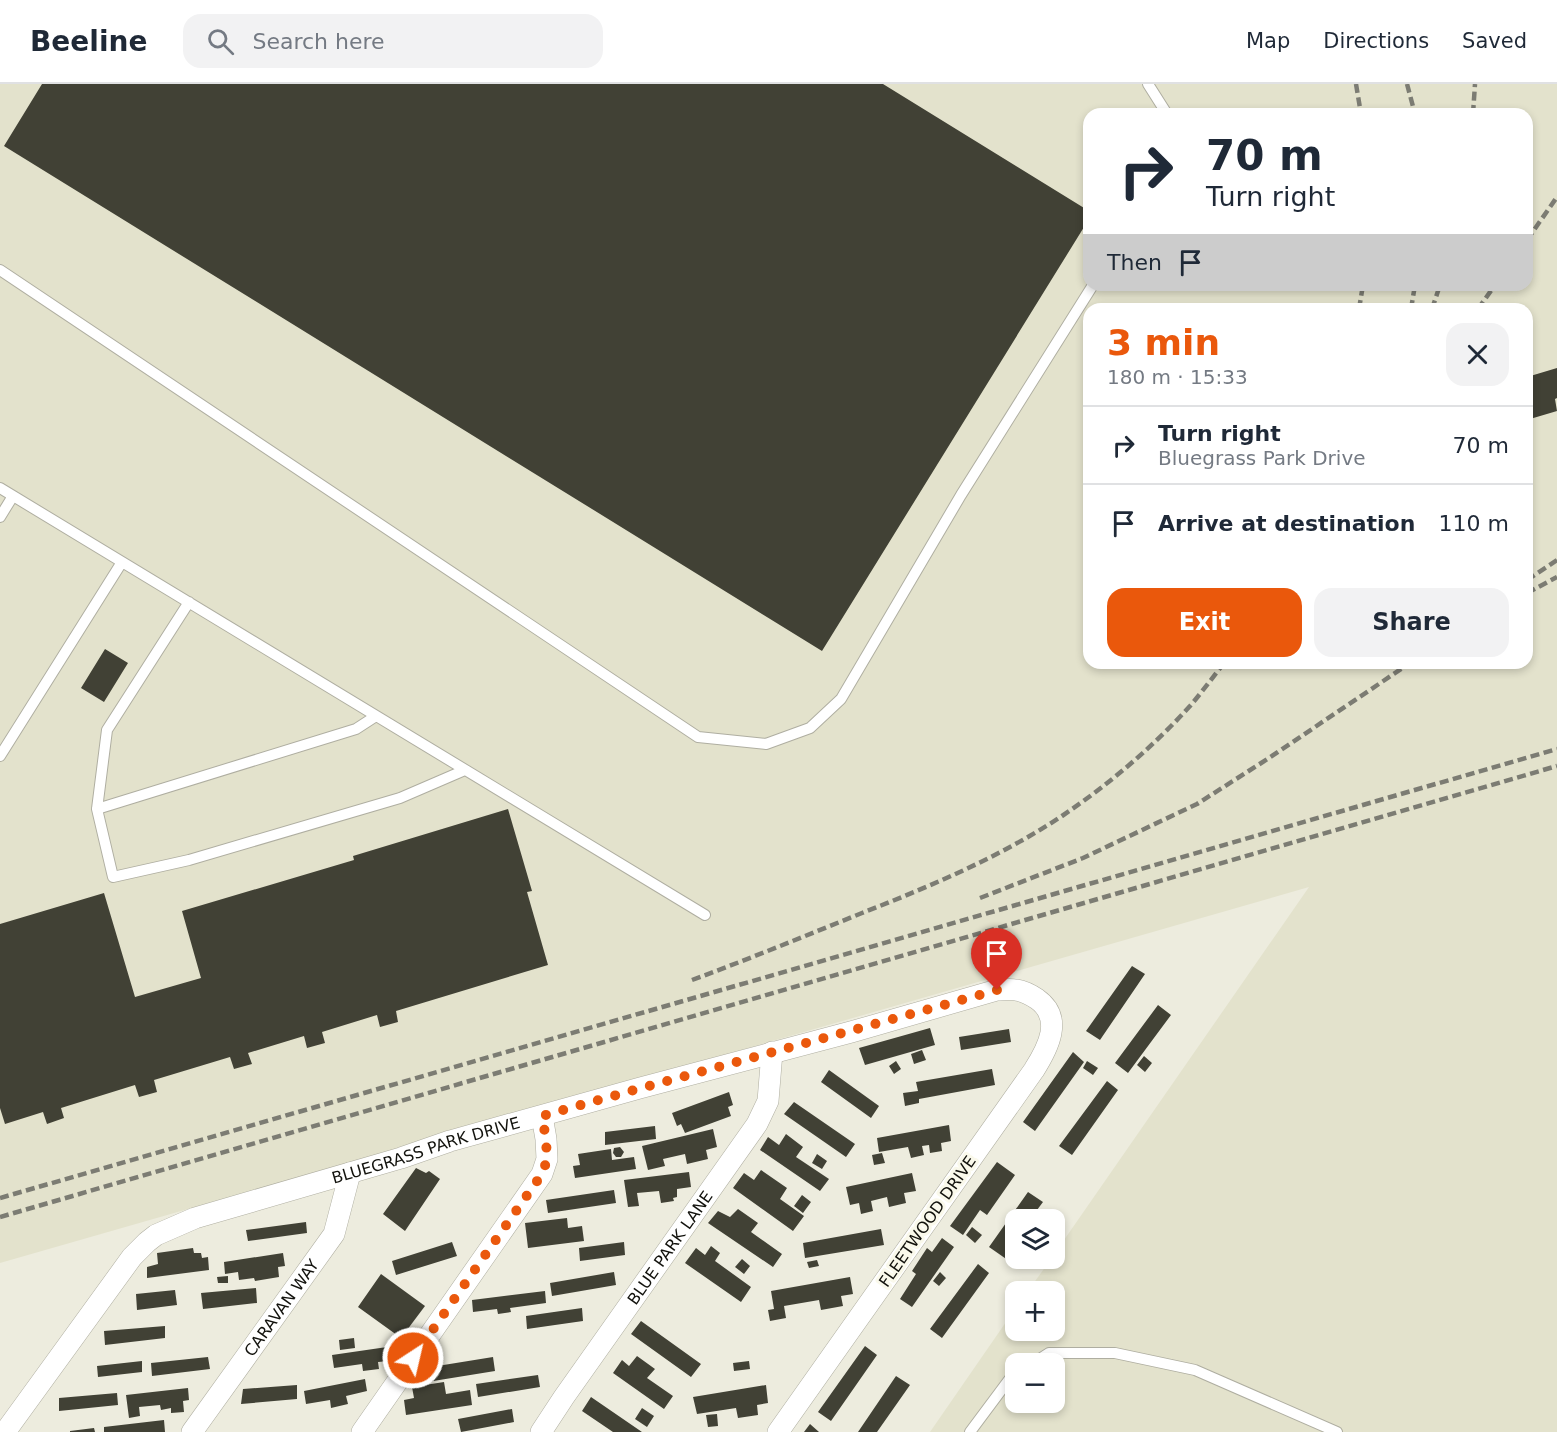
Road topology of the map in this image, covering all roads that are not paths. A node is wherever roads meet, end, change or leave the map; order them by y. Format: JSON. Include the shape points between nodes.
{"nodes":[{"id":1,"x":1148,"y":84,"type":"edge"},
{"id":2,"x":1163,"y":108,"type":"edge"},
{"id":3,"x":0,"y":270,"type":"edge"},
{"id":4,"x":1089,"y":291,"type":"edge"},
{"id":5,"x":0,"y":488,"type":"edge"},
{"id":6,"x":13,"y":496,"type":"junction"},
{"id":7,"x":0,"y":517,"type":"edge"},
{"id":8,"x":122,"y":562,"type":"junction"},
{"id":9,"x":189,"y":602,"type":"junction"},
{"id":10,"x":376,"y":716,"type":"junction"},
{"id":11,"x":0,"y":756,"type":"edge"},
{"id":12,"x":465,"y":770,"type":"junction"},
{"id":13,"x":96,"y":809,"type":"junction"},
{"id":14,"x":705,"y":915,"type":"dead end"},
{"id":15,"x":1042,"y":1003,"type":"joint"},
{"id":16,"x":772,"y":1052,"type":"junction"},
{"id":17,"x":542,"y":1116,"type":"junction"},
{"id":18,"x":350,"y":1173,"type":"junction"},
{"id":19,"x":1065,"y":1353,"type":"edge"},
{"id":20,"x":1005,"y":1385,"type":"edge"},
{"id":21,"x":5,"y":1432,"type":"edge"},
{"id":22,"x":192,"y":1432,"type":"edge"},
{"id":23,"x":362,"y":1432,"type":"edge"},
{"id":24,"x":541,"y":1432,"type":"edge"},
{"id":25,"x":778,"y":1432,"type":"edge"},
{"id":26,"x":970,"y":1432,"type":"edge"},
{"id":27,"x":1337,"y":1432,"type":"edge"}],
"edges":[{"from":1,"to":2,"type":"lane"},
{"from":3,"to":4,"type":"lane","via":[[698,737],[766,744],[810,728],[841,699],[961,495]]},
{"from":5,"to":6,"type":"lane"},
{"from":6,"to":7,"type":"lane"},
{"from":6,"to":8,"type":"lane"},
{"from":8,"to":9,"type":"lane"},
{"from":8,"to":11,"type":"lane"},
{"from":9,"to":10,"type":"lane"},
{"from":9,"to":13,"type":"lane","via":[[107,730]]},
{"from":10,"to":12,"type":"lane"},
{"from":10,"to":13,"type":"lane","via":[[356,729]]},
{"from":12,"to":13,"type":"lane","via":[[400,798],[189,860],[113,877]]},
{"from":12,"to":14,"type":"lane"},
{"from":15,"to":16,"type":"street","name":"BLUEGRASS PARK DRIVE","via":[[1016,990],[997,990]]},
{"from":15,"to":25,"type":"street","name":"FLEETWOOD DRIVE","via":[[1048,1009],[1051,1033],[1034,1070]]},
{"from":16,"to":17,"type":"street","name":"BLUEGRASS PARK DRIVE"},
{"from":16,"to":24,"type":"street","name":"BLUE PARK LANE","via":[[768,1101],[757,1124]]},
{"from":17,"to":18,"type":"street","name":"BLUEGRASS PARK DRIVE"},
{"from":17,"to":23,"type":"street","via":[[547,1160],[542,1174]]},
{"from":18,"to":21,"type":"street","name":"BLUEGRASS PARK DRIVE","via":[[195,1218],[156,1235],[132,1257]]},
{"from":18,"to":22,"type":"street","name":"CARAVAN WAY","via":[[333,1234]]},
{"from":19,"to":27,"type":"lane","via":[[1116,1353],[1195,1370]]},
{"from":20,"to":26,"type":"lane"}]}
